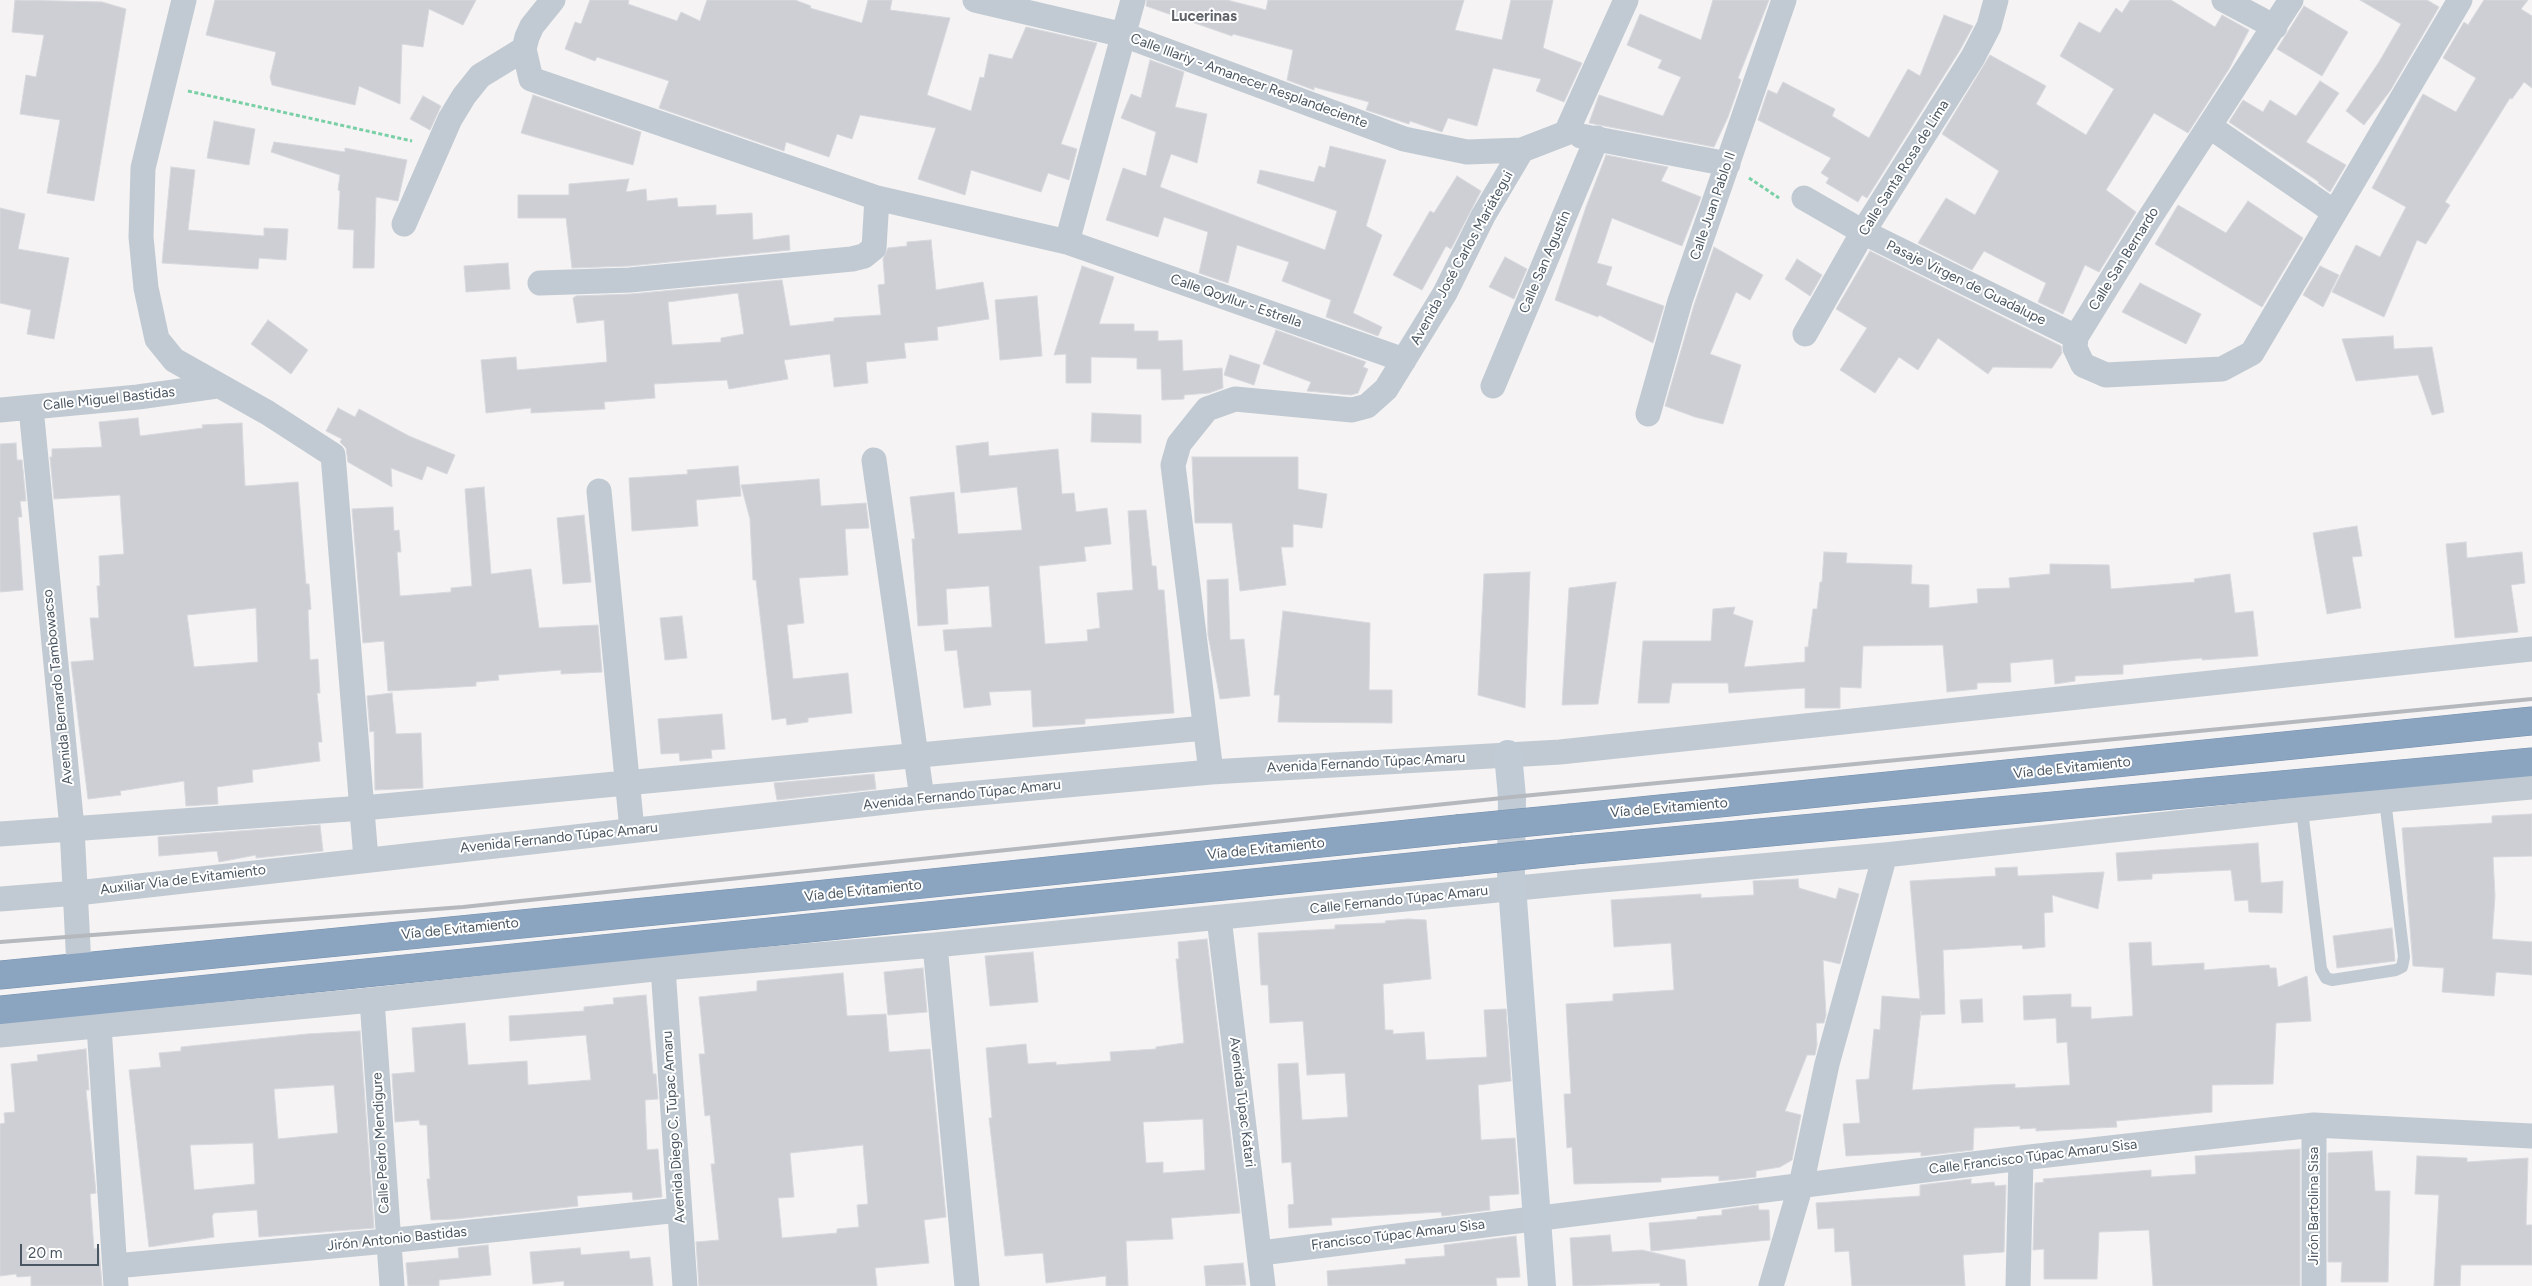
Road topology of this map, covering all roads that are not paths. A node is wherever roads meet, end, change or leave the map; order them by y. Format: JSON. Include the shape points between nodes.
{"nodes":[{"id":1,"x":184,"y":0,"type":"edge"},
{"id":2,"x":553,"y":0,"type":"edge"},
{"id":3,"x":975,"y":0,"type":"edge"},
{"id":4,"x":1133,"y":0,"type":"edge"},
{"id":5,"x":1626,"y":0,"type":"edge"},
{"id":6,"x":1784,"y":0,"type":"edge"},
{"id":7,"x":1996,"y":0,"type":"edge"},
{"id":8,"x":2224,"y":0,"type":"edge"},
{"id":9,"x":2291,"y":0,"type":"edge"},
{"id":10,"x":2460,"y":0,"type":"edge"},
{"id":11,"x":2275,"y":27,"type":"junction"},
{"id":12,"x":1124,"y":35,"type":"junction"},
{"id":13,"x":524,"y":48,"type":"junction"},
{"id":14,"x":2209,"y":126,"type":"junction"},
{"id":15,"x":1566,"y":133,"type":"junction"},
{"id":16,"x":1597,"y":138,"type":"junction"},
{"id":17,"x":1522,"y":150,"type":"junction"},
{"id":18,"x":1728,"y":164,"type":"junction"},
{"id":19,"x":877,"y":198,"type":"junction"},
{"id":20,"x":1804,"y":198,"type":"road end"},
{"id":21,"x":2334,"y":212,"type":"junction"},
{"id":22,"x":404,"y":224,"type":"dead end"},
{"id":23,"x":1863,"y":232,"type":"junction"},
{"id":24,"x":1067,"y":242,"type":"junction"},
{"id":25,"x":540,"y":283,"type":"dead end"},
{"id":26,"x":1805,"y":334,"type":"dead end"},
{"id":27,"x":2076,"y":337,"type":"junction"},
{"id":28,"x":1404,"y":360,"type":"junction"},
{"id":29,"x":217,"y":386,"type":"junction"},
{"id":30,"x":1493,"y":386,"type":"dead end"},
{"id":31,"x":31,"y":408,"type":"junction"},
{"id":32,"x":0,"y":410,"type":"edge"},
{"id":33,"x":1648,"y":414,"type":"dead end"},
{"id":34,"x":874,"y":460,"type":"dead end"},
{"id":35,"x":598,"y":491,"type":"dead end"},
{"id":36,"x":2532,"y":649,"type":"edge"},
{"id":37,"x":2532,"y":721,"type":"edge"},
{"id":38,"x":1204,"y":728,"type":"junction"},
{"id":39,"x":915,"y":754,"type":"junction"},
{"id":40,"x":1508,"y":754,"type":"junction"},
{"id":41,"x":2532,"y":762,"type":"edge"},
{"id":42,"x":1210,"y":772,"type":"junction"},
{"id":43,"x":628,"y":782,"type":"junction"},
{"id":44,"x":2532,"y":787,"type":"edge"},
{"id":45,"x":922,"y":798,"type":"junction"},
{"id":46,"x":2385,"y":800,"type":"junction"},
{"id":47,"x":363,"y":808,"type":"junction"},
{"id":48,"x":2302,"y":810,"type":"junction"},
{"id":49,"x":72,"y":828,"type":"junction"},
{"id":50,"x":632,"y":830,"type":"junction"},
{"id":51,"x":0,"y":834,"type":"edge"},
{"id":52,"x":1885,"y":856,"type":"junction"},
{"id":53,"x":366,"y":859,"type":"junction"},
{"id":54,"x":1512,"y":888,"type":"junction"},
{"id":55,"x":77,"y":893,"type":"junction"},
{"id":56,"x":0,"y":899,"type":"edge"},
{"id":57,"x":1220,"y":918,"type":"junction"},
{"id":58,"x":935,"y":945,"type":"junction"},
{"id":59,"x":79,"y":967,"type":"junction"},
{"id":60,"x":663,"y":968,"type":"junction"},
{"id":61,"x":0,"y":974,"type":"edge"},
{"id":62,"x":372,"y":1000,"type":"junction"},
{"id":63,"x":0,"y":1010,"type":"edge"},
{"id":64,"x":99,"y":1026,"type":"junction"},
{"id":65,"x":0,"y":1035,"type":"edge"},
{"id":66,"x":2314,"y":1125,"type":"junction"},
{"id":67,"x":2532,"y":1136,"type":"edge"},
{"id":68,"x":2020,"y":1158,"type":"junction"},
{"id":69,"x":1801,"y":1185,"type":"junction"},
{"id":70,"x":679,"y":1210,"type":"junction"},
{"id":71,"x":1536,"y":1217,"type":"junction"},
{"id":72,"x":387,"y":1241,"type":"junction"},
{"id":73,"x":1261,"y":1252,"type":"junction"},
{"id":74,"x":115,"y":1276,"type":"edge"},
{"id":75,"x":392,"y":1286,"type":"edge"},
{"id":76,"x":685,"y":1286,"type":"edge"},
{"id":77,"x":967,"y":1286,"type":"edge"},
{"id":78,"x":1263,"y":1286,"type":"edge"},
{"id":79,"x":1542,"y":1286,"type":"edge"},
{"id":80,"x":1771,"y":1286,"type":"edge"},
{"id":81,"x":2018,"y":1286,"type":"edge"},
{"id":82,"x":2314,"y":1286,"type":"edge"}],
"edges":[{"from":1,"to":29,"type":"street","via":[[143,168],[141,236],[146,288],[157,339],[174,360]]},
{"from":2,"to":13,"type":"street","via":[[532,26]]},
{"from":3,"to":12,"type":"street","name":"Calle Illariy - Amanecer Resplandeciente"},
{"from":4,"to":12,"type":"street"},
{"from":5,"to":15,"type":"street"},
{"from":6,"to":18,"type":"street","name":"Calle Juan Pablo II"},
{"from":7,"to":23,"type":"street","name":"Calle Santa Rosa de Lima","via":[[1989,26],[1973,57]]},
{"from":8,"to":11,"type":"street"},
{"from":9,"to":11,"type":"street","name":"Calle San Bernardo"},
{"from":10,"to":21,"type":"street"},
{"from":11,"to":14,"type":"street","name":"Calle San Bernardo"},
{"from":12,"to":17,"type":"street","name":"Calle Illariy - Amanecer Resplandeciente","via":[[1404,139],[1467,152]]},
{"from":12,"to":24,"type":"street"},
{"from":13,"to":19,"type":"street","name":"Calle Qoyllur - Estrella","via":[[531,79]]},
{"from":13,"to":22,"type":"street","via":[[480,76],[464,96],[450,119]]},
{"from":14,"to":21,"type":"street"},
{"from":14,"to":27,"type":"street","name":"Calle San Bernardo"},
{"from":15,"to":16,"type":"street"},
{"from":15,"to":17,"type":"street"},
{"from":16,"to":18,"type":"street"},
{"from":16,"to":30,"type":"street","name":"Calle San Agustín"},
{"from":17,"to":28,"type":"street","name":"Avenida José Carlos Mariátegui","via":[[1483,216],[1445,294]]},
{"from":18,"to":33,"type":"street","name":"Calle Juan Pablo II","via":[[1680,301]]},
{"from":19,"to":24,"type":"street","name":"Calle Qoyllur - Estrella"},
{"from":19,"to":25,"type":"street","via":[[874,248],[864,256],[630,280]]},
{"from":20,"to":23,"type":"street","name":"Pasaje Virgen de Guadalupe"},
{"from":21,"to":27,"type":"street","via":[[2252,353],[2222,369],[2106,375],[2084,365],[2076,348]]},
{"from":23,"to":26,"type":"street","name":"Calle Santa Rosa de Lima"},
{"from":23,"to":27,"type":"street","name":"Pasaje Virgen de Guadalupe"},
{"from":24,"to":28,"type":"street","name":"Calle Qoyllur - Estrella"},
{"from":28,"to":38,"type":"street","name":"Avenida José Carlos Mariátegui","via":[[1386,389],[1366,406],[1352,410],[1235,399],[1207,409],[1179,444],[1173,465]]},
{"from":29,"to":31,"type":"street","name":"Calle Miguel Bastidas"},
{"from":29,"to":47,"type":"street","via":[[268,413],[333,455]]},
{"from":31,"to":32,"type":"street","name":"Calle Miguel Bastidas"},
{"from":31,"to":49,"type":"street","name":"Avenida Bernardo Tambowacso"},
{"from":34,"to":39,"type":"street"},
{"from":35,"to":43,"type":"street"},
{"from":36,"to":40,"type":"street","name":"Avenida Fernando Túpac Amaru","via":[[1560,752]]},
{"from":37,"to":59,"type":"highway","name":"Vía de Evitamiento","bridge":true},
{"from":38,"to":39,"type":"street"},
{"from":38,"to":42,"type":"street"},
{"from":39,"to":43,"type":"street"},
{"from":39,"to":45,"type":"street"},
{"from":40,"to":42,"type":"street","name":"Avenida Fernando Túpac Amaru"},
{"from":40,"to":54,"type":"main road","via":[[1512,797]]},
{"from":41,"to":63,"type":"highway","bridge":true,"via":[[1574,850]]},
{"from":42,"to":45,"type":"street","name":"Avenida Fernando Túpac Amaru"},
{"from":43,"to":47,"type":"street"},
{"from":43,"to":50,"type":"street"},
{"from":44,"to":46,"type":"street","name":"Calle Fernando Túpac Amaru"},
{"from":45,"to":50,"type":"street","name":"Avenida Fernando Túpac Amaru"},
{"from":46,"to":48,"type":"street","name":"Calle Fernando Túpac Amaru"},
{"from":46,"to":48,"type":"lane","via":[[2404,957],[2402,967],[2332,980],[2326,978],[2322,969]]},
{"from":47,"to":49,"type":"street"},
{"from":47,"to":53,"type":"street"},
{"from":48,"to":52,"type":"street","name":"Calle Fernando Túpac Amaru"},
{"from":49,"to":51,"type":"street"},
{"from":49,"to":55,"type":"street","name":"Avenida Bernardo Tambowacso"},
{"from":50,"to":53,"type":"street","name":"Avenida Fernando Túpac Amaru"},
{"from":52,"to":54,"type":"street","name":"Calle Fernando Túpac Amaru"},
{"from":52,"to":69,"type":"street","via":[[1827,1064]]},
{"from":53,"to":55,"type":"street","name":"Auxiliar Via de Evitamiento"},
{"from":54,"to":57,"type":"street","name":"Calle Fernando Túpac Amaru"},
{"from":54,"to":71,"type":"main road"},
{"from":55,"to":56,"type":"street","name":"Auxiliar Via de Evitamiento"},
{"from":55,"to":59,"type":"street","name":"Avenida Bernardo Tambowacso"},
{"from":57,"to":58,"type":"street","name":"Calle Fernando Túpac Amaru"},
{"from":57,"to":73,"type":"street","name":"Avenida Túpac Katari"},
{"from":58,"to":60,"type":"street","name":"Calle Fernando Túpac Amaru"},
{"from":58,"to":77,"type":"street"},
{"from":59,"to":61,"type":"highway","name":"Vía de Evitamiento"},
{"from":60,"to":62,"type":"street","name":"Calle Fernando Túpac Amaru"},
{"from":60,"to":70,"type":"street","name":"Avenida Diego C. Túpac Amaru"},
{"from":62,"to":64,"type":"street","name":"Calle Fernando Túpac Amaru"},
{"from":62,"to":72,"type":"street","name":"Calle Pedro Mendigure"},
{"from":64,"to":65,"type":"street","name":"Calle Fernando Túpac Amaru"},
{"from":64,"to":74,"type":"street"},
{"from":66,"to":67,"type":"street","name":"Calle Francisco Túpac Amaru Sisa"},
{"from":66,"to":68,"type":"street","name":"Calle Francisco Túpac Amaru Sisa"},
{"from":66,"to":82,"type":"street","name":"Jirón Bartolina Sisa"},
{"from":68,"to":69,"type":"street","name":"Calle Francisco Túpac Amaru Sisa"},
{"from":68,"to":81,"type":"street"},
{"from":69,"to":71,"type":"street","name":"Calle Francisco Túpac Amaru Sisa"},
{"from":69,"to":80,"type":"street"},
{"from":70,"to":72,"type":"street","name":"Jirón Antonio Bastidas"},
{"from":70,"to":76,"type":"street","name":"Avenida Diego C. Túpac Amaru"},
{"from":71,"to":73,"type":"street","name":"Francisco Túpac Amaru Sisa"},
{"from":71,"to":79,"type":"main road"},
{"from":72,"to":74,"type":"street","name":"Jirón Antonio Bastidas"},
{"from":72,"to":75,"type":"street","name":"Calle Pedro Mendigure"},
{"from":73,"to":78,"type":"street","name":"Avenida Túpac Katari"}]}
